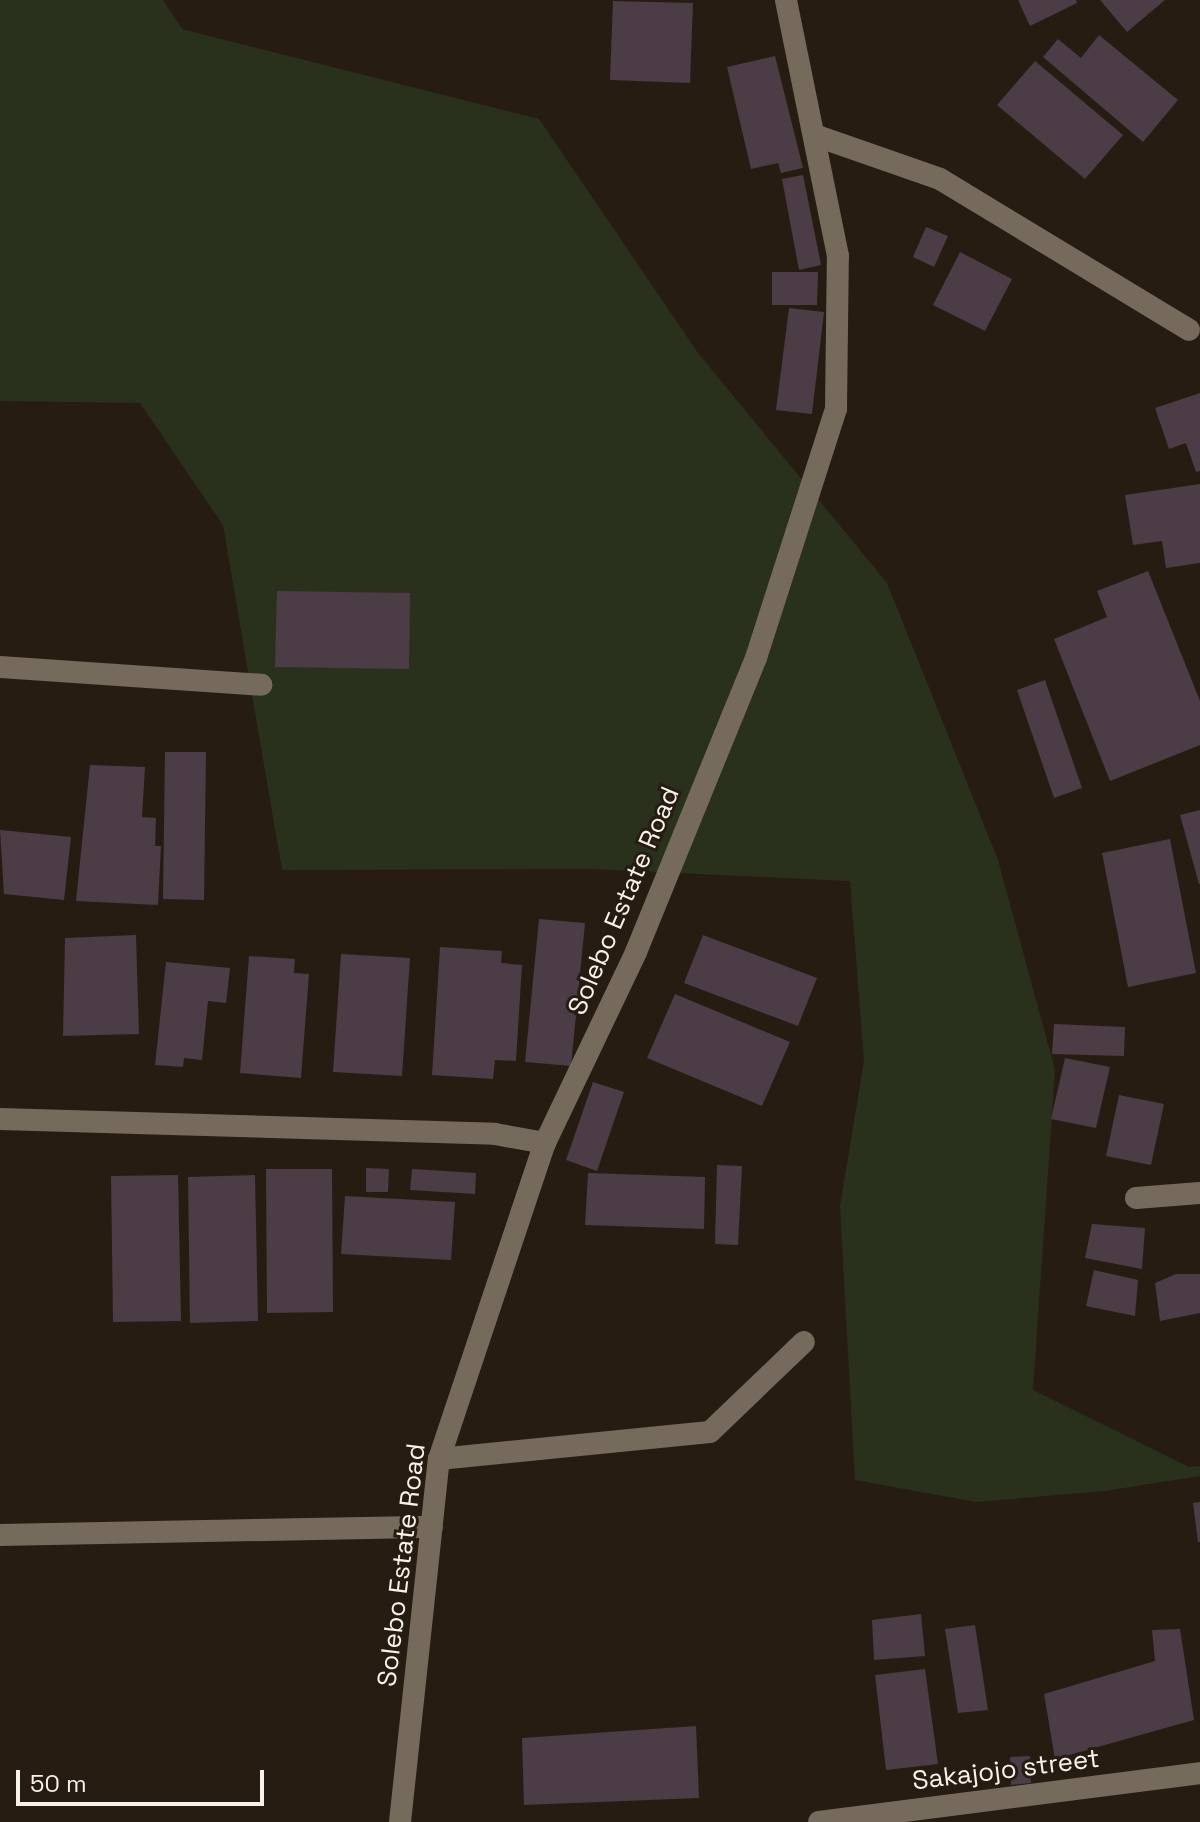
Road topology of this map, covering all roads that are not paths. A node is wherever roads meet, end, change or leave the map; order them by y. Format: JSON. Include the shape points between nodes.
{"nodes":[{"id":1,"x":786,"y":0,"type":"edge"},
{"id":2,"x":814,"y":135,"type":"junction"},
{"id":3,"x":1189,"y":330,"type":"dead end"},
{"id":4,"x":0,"y":667,"type":"edge"},
{"id":5,"x":261,"y":685,"type":"dead end"},
{"id":6,"x":0,"y":1119,"type":"edge"},
{"id":7,"x":545,"y":1143,"type":"junction"},
{"id":8,"x":1200,"y":1193,"type":"edge"},
{"id":9,"x":1136,"y":1198,"type":"dead end"},
{"id":10,"x":804,"y":1342,"type":"dead end"},
{"id":11,"x":439,"y":1459,"type":"junction"},
{"id":12,"x":432,"y":1527,"type":"junction"},
{"id":13,"x":0,"y":1535,"type":"edge"},
{"id":14,"x":1200,"y":1773,"type":"edge"},
{"id":15,"x":400,"y":1822,"type":"edge"},
{"id":16,"x":819,"y":1822,"type":"edge"}],
"edges":[{"from":1,"to":2,"type":"street","name":"Solebo Estate Road"},
{"from":2,"to":3,"type":"street","via":[[940,179]]},
{"from":2,"to":7,"type":"street","name":"Solebo Estate Road","via":[[838,256],[836,409],[756,658],[636,952]]},
{"from":4,"to":5,"type":"street"},
{"from":6,"to":7,"type":"street","via":[[495,1134]]},
{"from":7,"to":11,"type":"street","name":"Solebo Estate Road"},
{"from":8,"to":9,"type":"street"},
{"from":10,"to":11,"type":"street","via":[[710,1432]]},
{"from":11,"to":12,"type":"street","name":"Solebo Estate Road"},
{"from":12,"to":13,"type":"street"},
{"from":12,"to":15,"type":"street","name":"Solebo Estate Road"},
{"from":14,"to":16,"type":"street","name":"Sakajojo street"}]}
